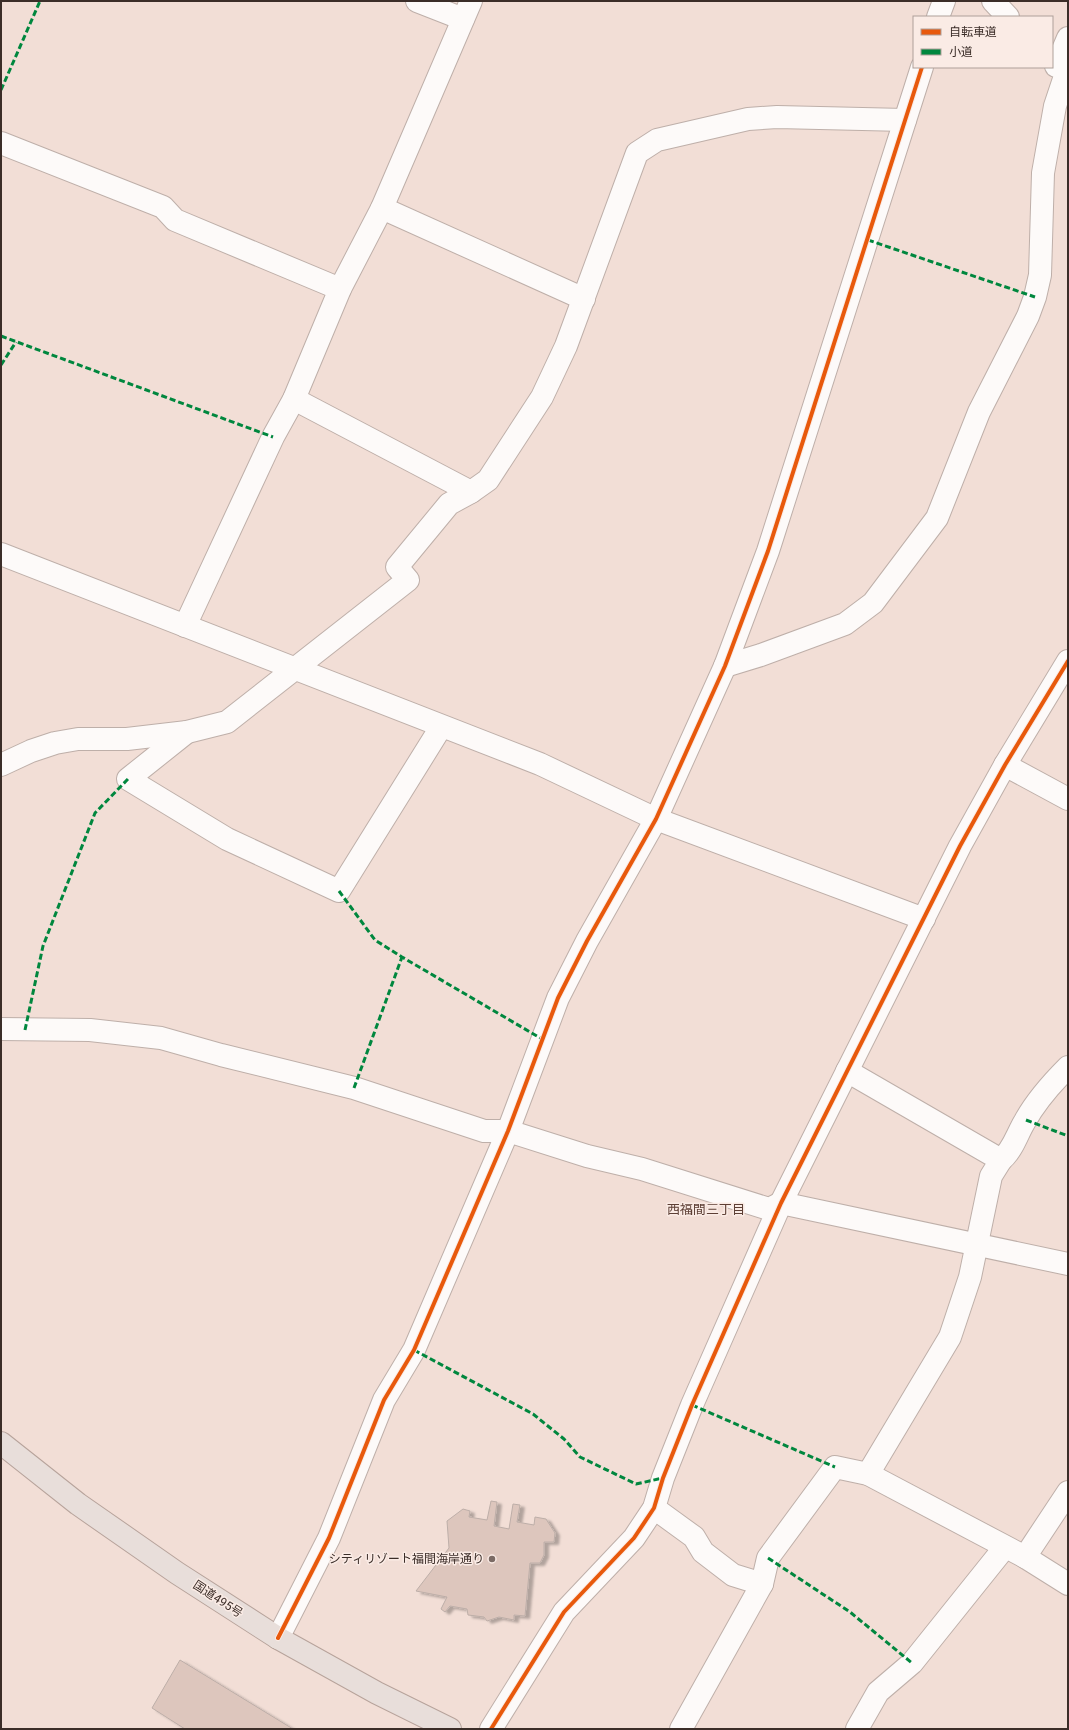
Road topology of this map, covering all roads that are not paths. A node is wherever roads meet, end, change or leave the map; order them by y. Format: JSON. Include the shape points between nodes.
{"nodes":[{"id":1,"x":417,"y":1,"type":"edge"},
{"id":2,"x":944,"y":1,"type":"edge"},
{"id":3,"x":993,"y":1,"type":"edge"},
{"id":4,"x":467,"y":10,"type":"edge"},
{"id":5,"x":938,"y":16,"type":"edge"},
{"id":6,"x":1007,"y":16,"type":"edge"},
{"id":7,"x":1068,"y":38,"type":"edge"},
{"id":8,"x":922,"y":68,"type":"edge"},
{"id":9,"x":1060,"y":69,"type":"edge"},
{"id":10,"x":904,"y":120,"type":"junction"},
{"id":11,"x":1,"y":143,"type":"edge"},
{"id":12,"x":382,"y":208,"type":"junction"},
{"id":13,"x":340,"y":290,"type":"junction"},
{"id":14,"x":584,"y":299,"type":"junction"},
{"id":15,"x":294,"y":399,"type":"junction"},
{"id":16,"x":471,"y":492,"type":"junction"},
{"id":17,"x":1,"y":554,"type":"edge"},
{"id":18,"x":185,"y":626,"type":"junction"},
{"id":19,"x":1068,"y":661,"type":"edge"},
{"id":20,"x":725,"y":666,"type":"junction"},
{"id":21,"x":293,"y":669,"type":"junction"},
{"id":22,"x":441,"y":727,"type":"junction"},
{"id":23,"x":187,"y":732,"type":"junction"},
{"id":24,"x":1006,"y":764,"type":"junction"},
{"id":25,"x":1,"y":765,"type":"edge"},
{"id":26,"x":1068,"y":799,"type":"edge"},
{"id":27,"x":656,"y":820,"type":"junction"},
{"id":28,"x":924,"y":919,"type":"junction"},
{"id":29,"x":1,"y":1029,"type":"edge"},
{"id":30,"x":1068,"y":1067,"type":"edge"},
{"id":31,"x":846,"y":1071,"type":"junction"},
{"id":32,"x":508,"y":1131,"type":"junction"},
{"id":33,"x":1001,"y":1160,"type":"junction"},
{"id":34,"x":781,"y":1203,"type":"junction"},
{"id":35,"x":977,"y":1244,"type":"junction"},
{"id":36,"x":1068,"y":1264,"type":"edge"},
{"id":37,"x":1,"y":1443,"type":"edge"},
{"id":38,"x":868,"y":1474,"type":"junction"},
{"id":39,"x":1068,"y":1492,"type":"edge"},
{"id":40,"x":654,"y":1508,"type":"junction"},
{"id":41,"x":1005,"y":1547,"type":"junction"},
{"id":42,"x":1025,"y":1557,"type":"junction"},
{"id":43,"x":762,"y":1584,"type":"junction"},
{"id":44,"x":1068,"y":1584,"type":"edge"},
{"id":45,"x":278,"y":1638,"type":"junction"},
{"id":46,"x":450,"y":1729,"type":"edge"},
{"id":47,"x":490,"y":1729,"type":"edge"},
{"id":48,"x":681,"y":1729,"type":"edge"},
{"id":49,"x":857,"y":1729,"type":"edge"}],
"edges":[{"from":1,"to":4,"type":"street"},
{"from":2,"to":5,"type":"street"},
{"from":3,"to":6,"type":"street"},
{"from":4,"to":12,"type":"street"},
{"from":7,"to":9,"type":"street"},
{"from":8,"to":10,"type":"street"},
{"from":9,"to":20,"type":"street","via":[[1043,173],[1040,276],[1035,297],[1028,316],[979,412],[936,518],[873,603],[845,624]]},
{"from":10,"to":14,"type":"street","via":[[777,117],[748,119],[657,140],[637,153]]},
{"from":10,"to":20,"type":"street","via":[[771,543]]},
{"from":11,"to":13,"type":"street","via":[[163,207],[175,220]]},
{"from":12,"to":13,"type":"street"},
{"from":12,"to":14,"type":"street"},
{"from":13,"to":15,"type":"street"},
{"from":14,"to":16,"type":"street","via":[[542,397],[488,480]]},
{"from":15,"to":16,"type":"street"},
{"from":15,"to":18,"type":"street","via":[[273,437]]},
{"from":16,"to":21,"type":"street","via":[[449,504],[398,567],[408,580]]},
{"from":17,"to":18,"type":"street"},
{"from":18,"to":21,"type":"street"},
{"from":19,"to":24,"type":"street"},
{"from":20,"to":27,"type":"street"},
{"from":21,"to":22,"type":"street"},
{"from":21,"to":23,"type":"street","via":[[227,722]]},
{"from":22,"to":23,"type":"street","via":[[339,891],[227,840],[128,779]]},
{"from":22,"to":27,"type":"street","via":[[540,764]]},
{"from":23,"to":25,"type":"street","via":[[127,739],[78,739],[55,743]]},
{"from":24,"to":26,"type":"street"},
{"from":24,"to":28,"type":"street","via":[[960,846]]},
{"from":27,"to":28,"type":"street"},
{"from":27,"to":32,"type":"street","via":[[587,941],[558,998]]},
{"from":28,"to":31,"type":"street"},
{"from":29,"to":32,"type":"street","via":[[90,1030],[161,1038],[354,1088],[484,1131]]},
{"from":30,"to":33,"type":"street","via":[[1053,1082],[1026,1120],[1008,1154]]},
{"from":31,"to":33,"type":"street"},
{"from":31,"to":34,"type":"street"},
{"from":32,"to":34,"type":"street","via":[[769,1209]]},
{"from":32,"to":45,"type":"street","via":[[414,1350],[384,1400],[328,1538]]},
{"from":33,"to":35,"type":"street","via":[[991,1176]]},
{"from":34,"to":35,"type":"street"},
{"from":34,"to":40,"type":"street","via":[[692,1405]]},
{"from":35,"to":36,"type":"street"},
{"from":35,"to":38,"type":"street","via":[[970,1277],[950,1337]]},
{"from":37,"to":45,"type":"highway","name":"国道495号","via":[[78,1504],[177,1573]]},
{"from":38,"to":41,"type":"street"},
{"from":38,"to":43,"type":"street","via":[[836,1467],[768,1558]]},
{"from":39,"to":42,"type":"street"},
{"from":40,"to":43,"type":"street","via":[[694,1537],[703,1552],[733,1575]]},
{"from":40,"to":47,"type":"street","via":[[634,1538],[564,1612]]},
{"from":41,"to":42,"type":"street"},
{"from":41,"to":49,"type":"street","via":[[912,1663],[878,1692]]},
{"from":42,"to":44,"type":"street"},
{"from":43,"to":48,"type":"street"},
{"from":45,"to":46,"type":"highway","name":"国道495号","via":[[377,1694]]}]}
